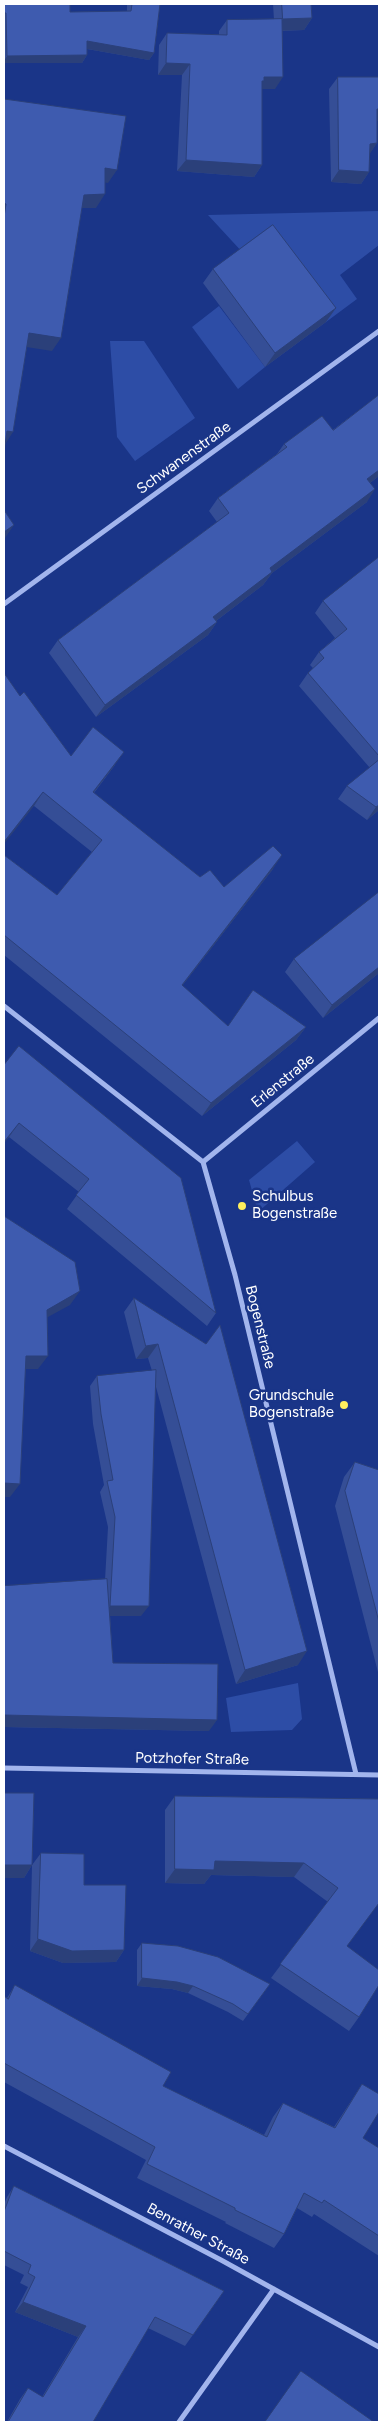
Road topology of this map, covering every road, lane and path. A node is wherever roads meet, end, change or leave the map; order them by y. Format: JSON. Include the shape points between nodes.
{"nodes":[{"id":1,"x":379,"y":331,"type":"edge"},
{"id":2,"x":4,"y":604,"type":"edge"},
{"id":3,"x":4,"y":1006,"type":"edge"},
{"id":4,"x":379,"y":1018,"type":"edge"},
{"id":5,"x":202,"y":1162,"type":"junction"},
{"id":6,"x":4,"y":1768,"type":"edge"},
{"id":7,"x":356,"y":1774,"type":"junction"},
{"id":8,"x":379,"y":1775,"type":"edge"},
{"id":9,"x":4,"y":2146,"type":"edge"},
{"id":10,"x":274,"y":2289,"type":"junction"},
{"id":11,"x":379,"y":2346,"type":"edge"},
{"id":12,"x":179,"y":2422,"type":"edge"}],
"edges":[{"from":1,"to":2,"type":"street","name":"Schwanenstraße"},
{"from":3,"to":5,"type":"street"},
{"from":4,"to":5,"type":"street","name":"Erlenstraße"},
{"from":5,"to":7,"type":"street","name":"Bogenstraße","via":[[235,1275]]},
{"from":6,"to":7,"type":"street","name":"Potzhofer Straße"},
{"from":7,"to":8,"type":"street","name":"Potzhofer Straße"},
{"from":9,"to":10,"type":"street","name":"Benrather Straße"},
{"from":10,"to":11,"type":"street","name":"Benrather Straße"},
{"from":10,"to":12,"type":"street"}]}
